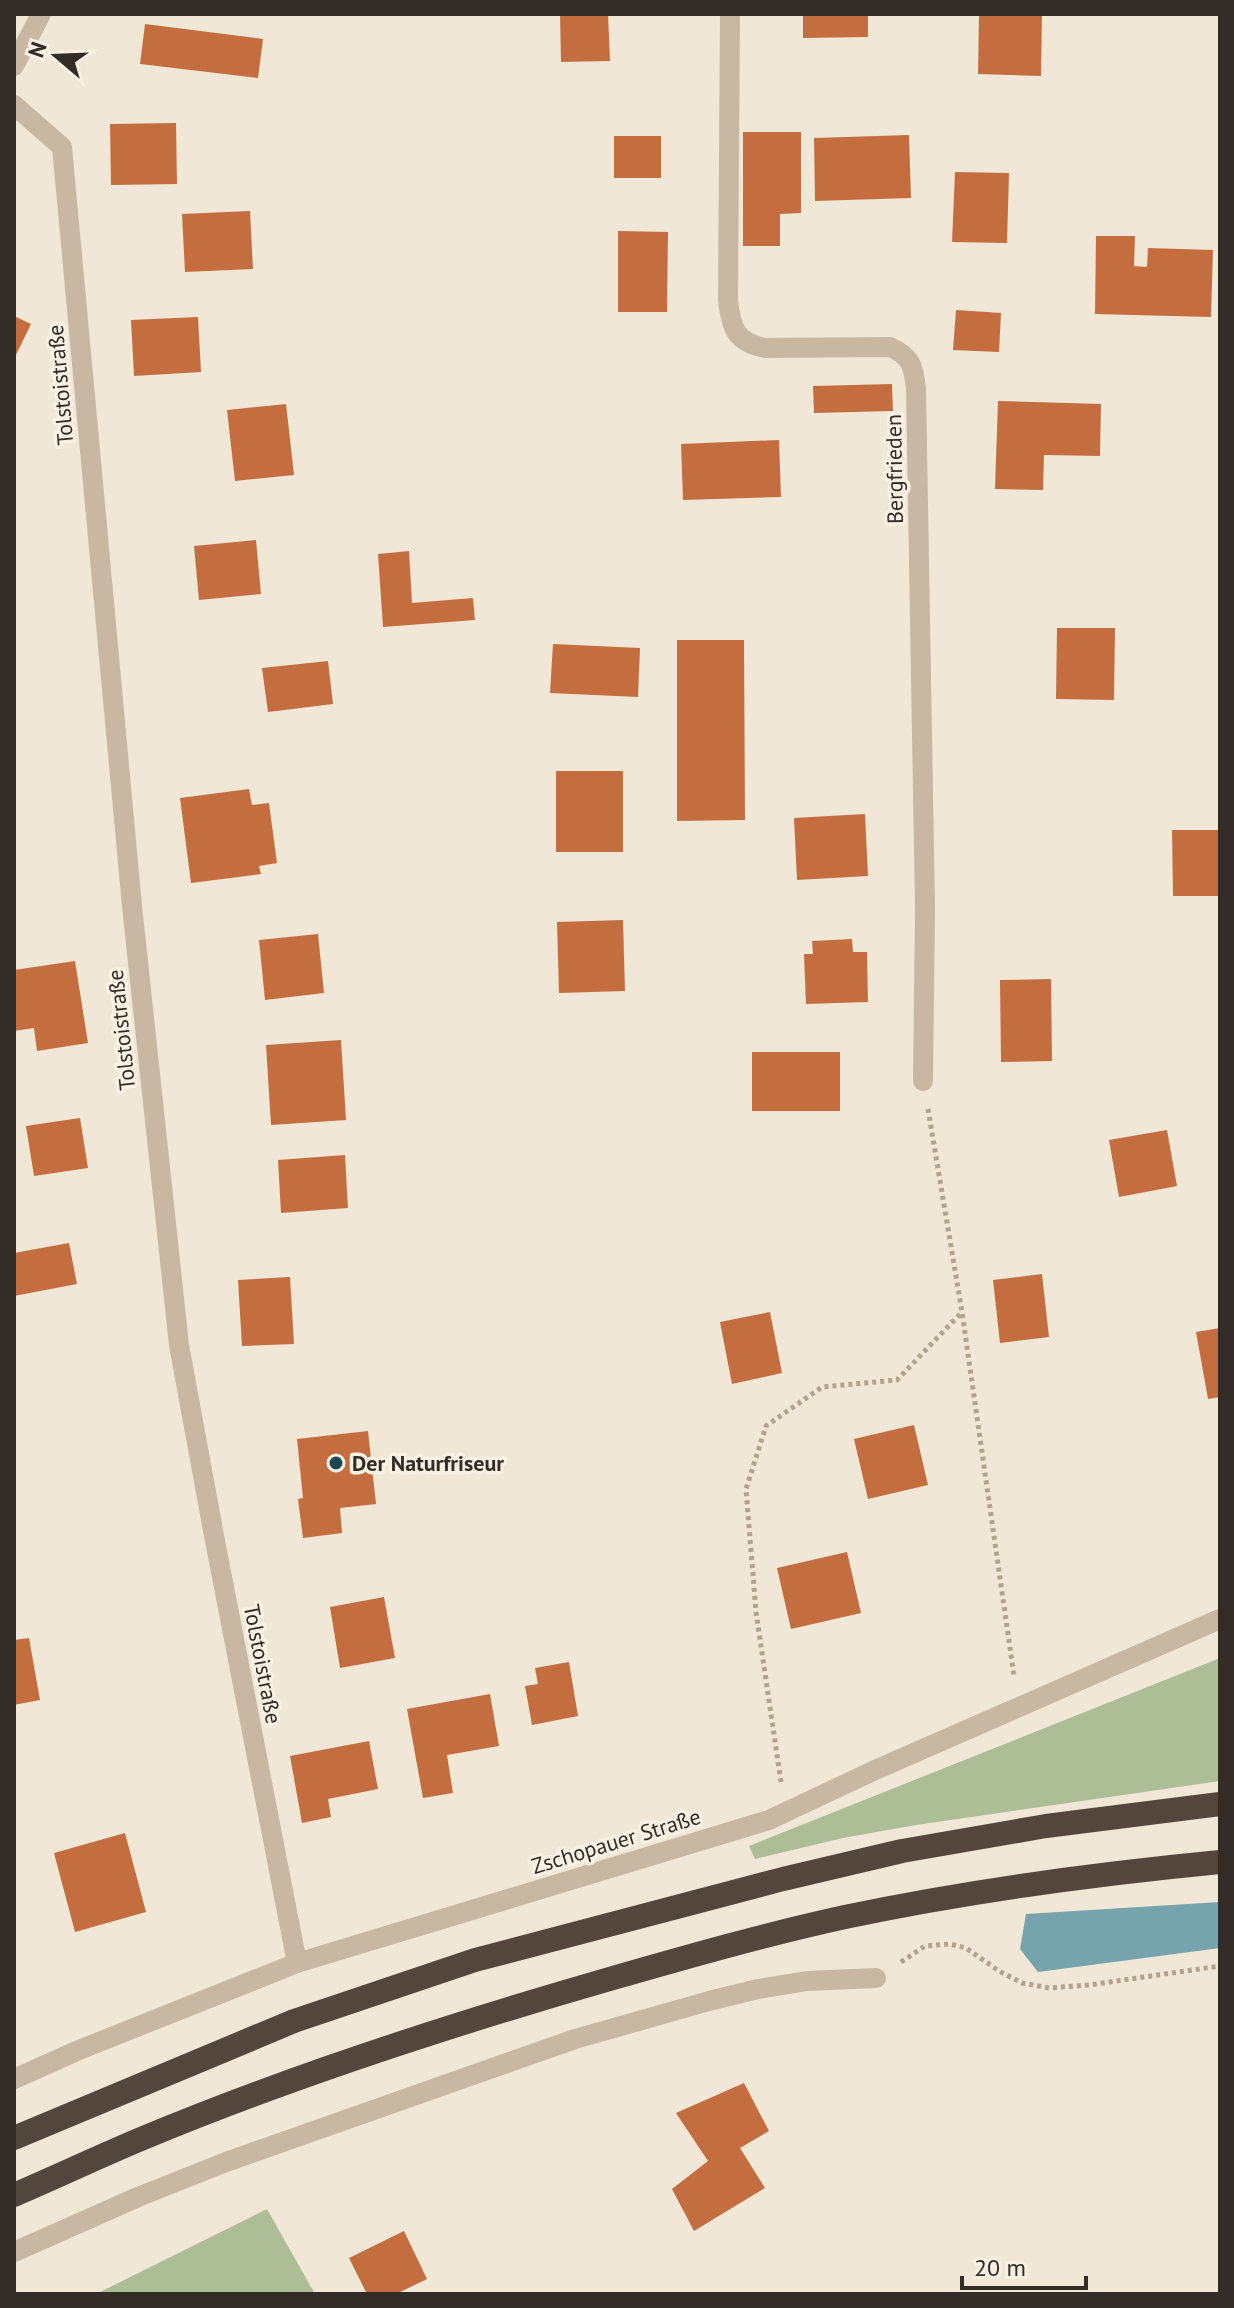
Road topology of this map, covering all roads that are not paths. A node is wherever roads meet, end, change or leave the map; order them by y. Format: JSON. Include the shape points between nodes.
{"nodes":[{"id":1,"x":41,"y":14,"type":"edge"},
{"id":2,"x":730,"y":14,"type":"edge"},
{"id":3,"x":14,"y":66,"type":"edge"},
{"id":4,"x":14,"y":105,"type":"edge"},
{"id":5,"x":923,"y":1081,"type":"road end"},
{"id":6,"x":1220,"y":1619,"type":"edge"},
{"id":7,"x":1220,"y":1804,"type":"edge"},
{"id":8,"x":1220,"y":1862,"type":"edge"},
{"id":9,"x":297,"y":1963,"type":"junction"},
{"id":10,"x":876,"y":1978,"type":"road end"},
{"id":11,"x":14,"y":2079,"type":"edge"},
{"id":12,"x":14,"y":2138,"type":"edge"},
{"id":13,"x":14,"y":2195,"type":"edge"},
{"id":14,"x":14,"y":2252,"type":"edge"}],
"edges":[{"from":1,"to":3,"type":"street"},
{"from":2,"to":5,"type":"street","name":"Bergfrieden","via":[[731,321],[751,346],[890,347],[903,353],[913,367],[924,848]]},
{"from":4,"to":9,"type":"street","name":"Tolstoistraße","via":[[62,147],[179,1345]]},
{"from":6,"to":9,"type":"street","name":"Zschopauer Straße","via":[[769,1820]]},
{"from":7,"to":12,"type":"highway","via":[[902,1851],[475,1960],[294,2021]]},
{"from":8,"to":13,"type":"highway","via":[[949,1898],[679,1959],[487,2014],[313,2073]]},
{"from":9,"to":11,"type":"street","name":"Zschopauer Straße"},
{"from":10,"to":14,"type":"street","via":[[758,1989],[575,2039],[226,2162]]}]}
